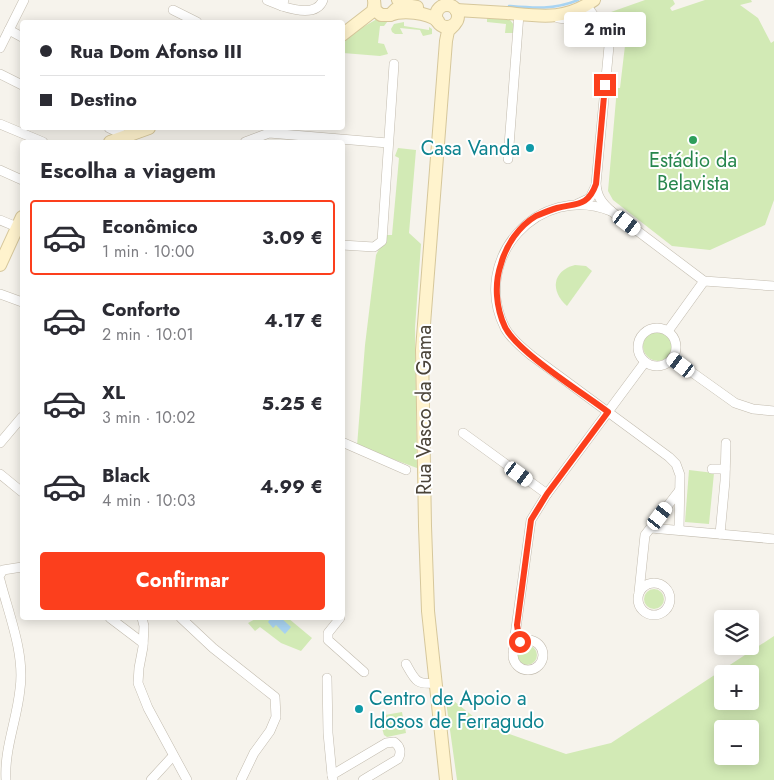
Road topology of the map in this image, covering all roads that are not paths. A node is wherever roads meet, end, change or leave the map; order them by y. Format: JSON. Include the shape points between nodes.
{"nodes":[{"id":1,"x":24,"y":0,"type":"edge"},
{"id":2,"x":267,"y":0,"type":"edge"},
{"id":3,"x":323,"y":0,"type":"edge"},
{"id":4,"x":397,"y":0,"type":"edge"},
{"id":5,"x":599,"y":0,"type":"edge"},
{"id":6,"x":283,"y":3,"type":"edge"},
{"id":7,"x":590,"y":3,"type":"edge"},
{"id":8,"x":441,"y":7,"type":"junction"},
{"id":9,"x":380,"y":9,"type":"edge"},
{"id":10,"x":174,"y":10,"type":"dead end"},
{"id":11,"x":519,"y":14,"type":"junction"},
{"id":12,"x":550,"y":17,"type":"junction"},
{"id":13,"x":456,"y":18,"type":"junction"},
{"id":14,"x":193,"y":20,"type":"edge"},
{"id":15,"x":439,"y":22,"type":"junction"},
{"id":16,"x":596,"y":22,"type":"junction"},
{"id":17,"x":9,"y":30,"type":"junction"},
{"id":18,"x":345,"y":33,"type":"edge"},
{"id":19,"x":20,"y":35,"type":"edge"},
{"id":20,"x":446,"y":41,"type":"junction"},
{"id":21,"x":0,"y":48,"type":"edge"},
{"id":22,"x":394,"y":64,"type":"dead end"},
{"id":23,"x":0,"y":74,"type":"edge"},
{"id":24,"x":20,"y":84,"type":"edge"},
{"id":25,"x":0,"y":124,"type":"edge"},
{"id":26,"x":113,"y":130,"type":"edge"},
{"id":27,"x":143,"y":130,"type":"edge"},
{"id":28,"x":319,"y":132,"type":"edge"},
{"id":29,"x":126,"y":136,"type":"junction"},
{"id":30,"x":38,"y":140,"type":"edge"},
{"id":31,"x":115,"y":140,"type":"edge"},
{"id":32,"x":250,"y":140,"type":"edge"},
{"id":33,"x":388,"y":143,"type":"junction"},
{"id":34,"x":508,"y":159,"type":"dead end"},
{"id":35,"x":0,"y":170,"type":"edge"},
{"id":36,"x":20,"y":179,"type":"edge"},
{"id":37,"x":596,"y":184,"type":"junction"},
{"id":38,"x":572,"y":206,"type":"junction"},
{"id":39,"x":611,"y":211,"type":"junction"},
{"id":40,"x":0,"y":220,"type":"edge"},
{"id":41,"x":20,"y":222,"type":"edge"},
{"id":42,"x":345,"y":245,"type":"edge"},
{"id":43,"x":0,"y":265,"type":"edge"},
{"id":44,"x":704,"y":282,"type":"junction"},
{"id":45,"x":774,"y":286,"type":"edge"},
{"id":46,"x":0,"y":294,"type":"edge"},
{"id":47,"x":20,"y":301,"type":"edge"},
{"id":48,"x":668,"y":331,"type":"junction"},
{"id":49,"x":672,"y":358,"type":"junction"},
{"id":50,"x":646,"y":362,"type":"junction"},
{"id":51,"x":774,"y":411,"type":"edge"},
{"id":52,"x":608,"y":412,"type":"junction"},
{"id":53,"x":20,"y":418,"type":"edge"},
{"id":54,"x":463,"y":433,"type":"dead end"},
{"id":55,"x":0,"y":443,"type":"edge"},
{"id":56,"x":345,"y":443,"type":"edge"},
{"id":57,"x":726,"y":443,"type":"dead end"},
{"id":58,"x":712,"y":469,"type":"dead end"},
{"id":59,"x":725,"y":469,"type":"junction"},
{"id":60,"x":406,"y":470,"type":"dead end"},
{"id":61,"x":0,"y":474,"type":"edge"},
{"id":62,"x":20,"y":490,"type":"edge"},
{"id":63,"x":679,"y":491,"type":"junction"},
{"id":64,"x":547,"y":494,"type":"junction"},
{"id":65,"x":651,"y":528,"type":"junction"},
{"id":66,"x":679,"y":530,"type":"junction"},
{"id":67,"x":720,"y":534,"type":"junction"},
{"id":68,"x":774,"y":539,"type":"edge"},
{"id":69,"x":20,"y":567,"type":"edge"},
{"id":70,"x":642,"y":572,"type":"junction"},
{"id":71,"x":0,"y":575,"type":"edge"},
{"id":72,"x":0,"y":580,"type":"edge"},
{"id":73,"x":651,"y":583,"type":"junction"},
{"id":74,"x":639,"y":592,"type":"junction"},
{"id":75,"x":113,"y":620,"type":"edge"},
{"id":76,"x":142,"y":620,"type":"edge"},
{"id":77,"x":183,"y":620,"type":"edge"},
{"id":78,"x":338,"y":620,"type":"edge"},
{"id":79,"x":517,"y":625,"type":"junction"},
{"id":80,"x":524,"y":640,"type":"junction"},
{"id":81,"x":143,"y":643,"type":"junction"},
{"id":82,"x":513,"y":650,"type":"junction"},
{"id":83,"x":406,"y":664,"type":"dead end"},
{"id":84,"x":364,"y":672,"type":"dead end"},
{"id":85,"x":327,"y":678,"type":"dead end"},
{"id":86,"x":435,"y":684,"type":"junction"},
{"id":87,"x":174,"y":756,"type":"junction"},
{"id":88,"x":332,"y":777,"type":"edge"},
{"id":89,"x":6,"y":780,"type":"edge"},
{"id":90,"x":151,"y":780,"type":"edge"},
{"id":91,"x":187,"y":780,"type":"edge"},
{"id":92,"x":241,"y":780,"type":"edge"},
{"id":93,"x":363,"y":780,"type":"edge"},
{"id":94,"x":446,"y":780,"type":"edge"}],
"edges":[{"from":1,"to":17,"type":"street"},
{"from":2,"to":6,"type":"street"},
{"from":3,"to":6,"type":"street","via":[[312,10],[295,11]]},
{"from":4,"to":8,"type":"street","via":[[432,10]]},
{"from":4,"to":9,"type":"street","via":[[396,8]]},
{"from":5,"to":16,"type":"street"},
{"from":7,"to":12,"type":"street","via":[[567,14]]},
{"from":7,"to":16,"type":"street","via":[[586,16]]},
{"from":8,"to":13,"type":"street","via":[[449,6]]},
{"from":8,"to":15,"type":"street","via":[[437,15]]},
{"from":9,"to":15,"type":"street","via":[[431,17]]},
{"from":9,"to":18,"type":"street"},
{"from":10,"to":14,"type":"street"},
{"from":11,"to":12,"type":"street"},
{"from":11,"to":13,"type":"street","via":[[484,12]]},
{"from":11,"to":34,"type":"street"},
{"from":12,"to":16,"type":"street"},
{"from":13,"to":15,"type":"street","via":[[447,27]]},
{"from":13,"to":20,"type":"street"},
{"from":15,"to":20,"type":"street"},
{"from":16,"to":37,"type":"street","via":[[609,46]]},
{"from":17,"to":19,"type":"street"},
{"from":17,"to":21,"type":"street"},
{"from":20,"to":86,"type":"street","name":"Rua Vasco da Gama","via":[[422,350],[426,574]]},
{"from":22,"to":33,"type":"street"},
{"from":23,"to":24,"type":"street"},
{"from":25,"to":30,"type":"street"},
{"from":26,"to":29,"type":"street"},
{"from":27,"to":29,"type":"street"},
{"from":28,"to":32,"type":"street","via":[[268,133]]},
{"from":28,"to":33,"type":"street"},
{"from":29,"to":31,"type":"street"},
{"from":33,"to":42,"type":"street","via":[[382,241],[374,247]]},
{"from":35,"to":36,"type":"street"},
{"from":37,"to":38,"type":"street","via":[[590,198]]},
{"from":37,"to":39,"type":"street","via":[[601,202]]},
{"from":38,"to":39,"type":"street","via":[[594,206]]},
{"from":38,"to":52,"type":"street","via":[[546,211],[523,226],[504,253],[496,292],[506,328],[517,343]]},
{"from":39,"to":44,"type":"street"},
{"from":40,"to":41,"type":"street"},
{"from":41,"to":43,"type":"street"},
{"from":44,"to":45,"type":"street"},
{"from":44,"to":48,"type":"street"},
{"from":46,"to":47,"type":"street"},
{"from":48,"to":49,"type":"street","via":[[675,340]]},
{"from":48,"to":50,"type":"street","via":[[654,327],[638,339],[638,353]]},
{"from":49,"to":50,"type":"street","via":[[657,366]]},
{"from":49,"to":51,"type":"street","via":[[735,403]]},
{"from":50,"to":52,"type":"street"},
{"from":52,"to":63,"type":"street","via":[[676,464],[680,475]]},
{"from":52,"to":64,"type":"street"},
{"from":53,"to":55,"type":"street"},
{"from":54,"to":64,"type":"street"},
{"from":56,"to":60,"type":"street"},
{"from":57,"to":59,"type":"street"},
{"from":58,"to":59,"type":"street"},
{"from":59,"to":67,"type":"street"},
{"from":61,"to":62,"type":"street"},
{"from":63,"to":65,"type":"street"},
{"from":63,"to":66,"type":"street"},
{"from":64,"to":79,"type":"street","via":[[531,520]]},
{"from":65,"to":66,"type":"street"},
{"from":65,"to":70,"type":"street","via":[[645,535]]},
{"from":66,"to":67,"type":"street"},
{"from":67,"to":68,"type":"street"},
{"from":69,"to":71,"type":"street","via":[[3,570]]},
{"from":70,"to":73,"type":"street","via":[[644,580]]},
{"from":70,"to":74,"type":"street"},
{"from":72,"to":89,"type":"street","via":[[21,669],[5,764]]},
{"from":73,"to":74,"type":"street"},
{"from":73,"to":74,"type":"street","via":[[666,588],[670,601],[665,610],[656,615],[647,614],[639,605]]},
{"from":75,"to":81,"type":"street"},
{"from":76,"to":81,"type":"street"},
{"from":77,"to":92,"type":"street","via":[[212,648],[275,697],[276,717]]},
{"from":78,"to":84,"type":"street","via":[[328,634],[328,640]]},
{"from":79,"to":80,"type":"street","via":[[519,638]]},
{"from":79,"to":82,"type":"street"},
{"from":80,"to":82,"type":"street"},
{"from":80,"to":82,"type":"street","via":[[534,641],[542,649],[543,659],[537,668],[528,671],[519,668],[513,659]]},
{"from":81,"to":87,"type":"street","via":[[138,683]]},
{"from":83,"to":86,"type":"street","via":[[415,681]]},
{"from":85,"to":88,"type":"street"},
{"from":86,"to":94,"type":"street","name":"Rua Vasco da Gama"},
{"from":87,"to":90,"type":"street"},
{"from":87,"to":91,"type":"street"},
{"from":88,"to":93,"type":"street","via":[[386,743],[398,745],[398,759]]}]}
